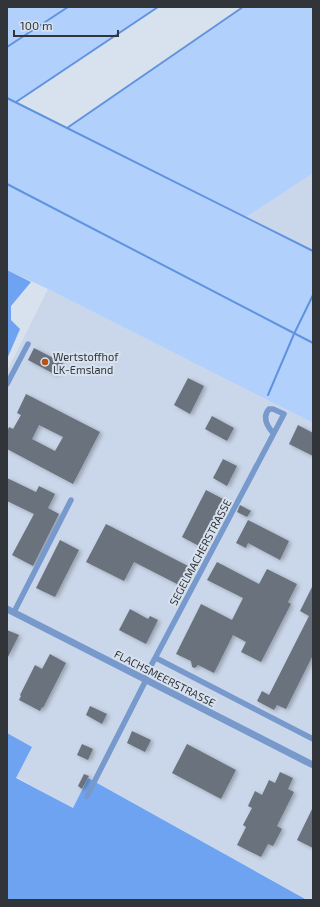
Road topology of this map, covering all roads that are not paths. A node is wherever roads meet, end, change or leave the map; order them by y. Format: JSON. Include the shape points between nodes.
{"nodes":[{"id":1,"x":28,"y":344,"type":"dead end"},
{"id":2,"x":7,"y":384,"type":"edge"},
{"id":3,"x":273,"y":433,"type":"dead end"},
{"id":4,"x":71,"y":500,"type":"dead end"},
{"id":5,"x":10,"y":611,"type":"edge"},
{"id":6,"x":156,"y":658,"type":"junction"},
{"id":7,"x":145,"y":680,"type":"junction"},
{"id":8,"x":313,"y":739,"type":"edge"},
{"id":9,"x":313,"y":765,"type":"edge"},
{"id":10,"x":87,"y":796,"type":"dead end"}],
"edges":[{"from":1,"to":2,"type":"street"},
{"from":3,"to":6,"type":"street","name":"SEGELMACHERSTRASSE"},
{"from":4,"to":5,"type":"street"},
{"from":5,"to":7,"type":"street","name":"FLACHSMEERSTRASSE"},
{"from":6,"to":7,"type":"street","name":"SEGELMACHERSTRASSE"},
{"from":6,"to":8,"type":"street","name":"FLACHSMEERSTRASSE"},
{"from":7,"to":9,"type":"street","name":"FLACHSMEERSTRASSE"},
{"from":7,"to":10,"type":"street","name":"SEGELMACHERSTRASSE"}]}
